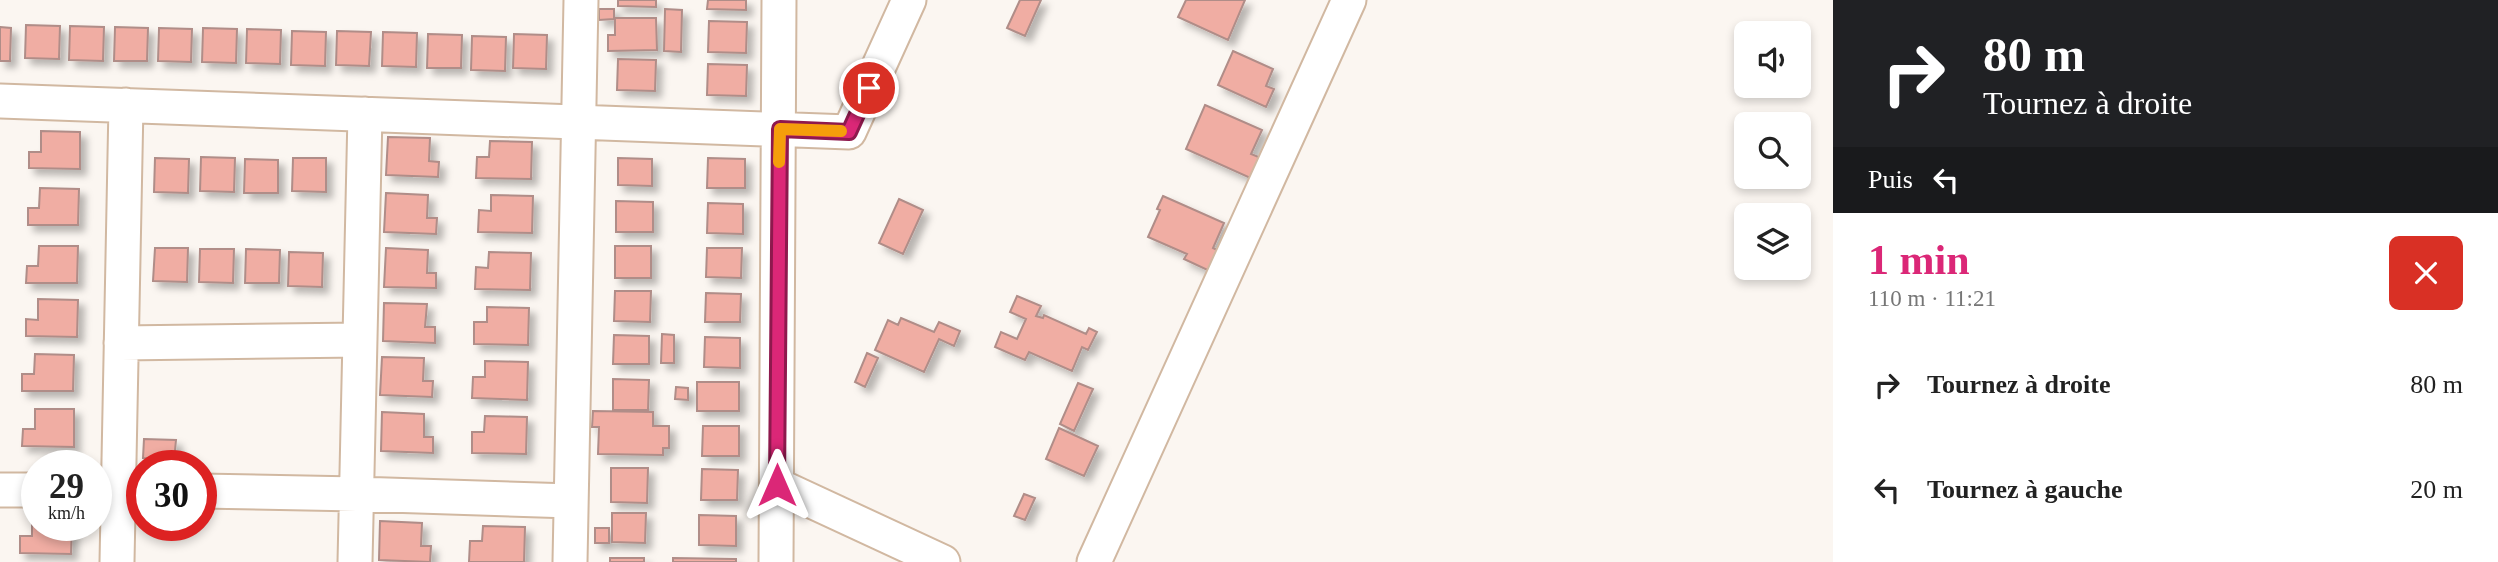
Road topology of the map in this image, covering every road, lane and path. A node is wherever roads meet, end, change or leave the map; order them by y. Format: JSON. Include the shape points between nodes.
{"nodes":[{"id":1,"x":581,"y":0,"type":"edge"},
{"id":2,"x":779,"y":0,"type":"edge"},
{"id":3,"x":909,"y":0,"type":"edge"},
{"id":4,"x":1349,"y":0,"type":"edge"},
{"id":5,"x":0,"y":101,"type":"edge"},
{"id":6,"x":126,"y":105,"type":"junction"},
{"id":7,"x":365,"y":114,"type":"junction"},
{"id":8,"x":579,"y":122,"type":"junction"},
{"id":9,"x":780,"y":129,"type":"junction"},
{"id":10,"x":360,"y":340,"type":"junction"},
{"id":11,"x":121,"y":343,"type":"junction"},
{"id":12,"x":777,"y":485,"type":"junction"},
{"id":13,"x":0,"y":490,"type":"edge"},
{"id":14,"x":21,"y":490,"type":"edge"},
{"id":15,"x":119,"y":490,"type":"edge"},
{"id":16,"x":217,"y":491,"type":"edge"},
{"id":17,"x":357,"y":494,"type":"junction"},
{"id":18,"x":571,"y":501,"type":"junction"},
{"id":19,"x":117,"y":562,"type":"edge"},
{"id":20,"x":355,"y":562,"type":"edge"},
{"id":21,"x":570,"y":562,"type":"edge"},
{"id":22,"x":776,"y":562,"type":"edge"},
{"id":23,"x":943,"y":562,"type":"edge"},
{"id":24,"x":1094,"y":562,"type":"edge"}],
"edges":[{"from":1,"to":8,"type":"street"},
{"from":2,"to":9,"type":"street"},
{"from":3,"to":9,"type":"street","via":[[849,132]]},
{"from":4,"to":24,"type":"street"},
{"from":5,"to":6,"type":"street"},
{"from":6,"to":7,"type":"street"},
{"from":6,"to":11,"type":"street"},
{"from":7,"to":8,"type":"street"},
{"from":7,"to":10,"type":"street"},
{"from":8,"to":9,"type":"street"},
{"from":8,"to":18,"type":"street"},
{"from":9,"to":12,"type":"street"},
{"from":10,"to":11,"type":"street"},
{"from":10,"to":17,"type":"street"},
{"from":11,"to":15,"type":"street"},
{"from":12,"to":22,"type":"street"},
{"from":12,"to":23,"type":"street"},
{"from":13,"to":14,"type":"street"},
{"from":15,"to":19,"type":"street"},
{"from":16,"to":17,"type":"street"},
{"from":17,"to":18,"type":"street"},
{"from":17,"to":20,"type":"street"},
{"from":18,"to":21,"type":"street"}]}
